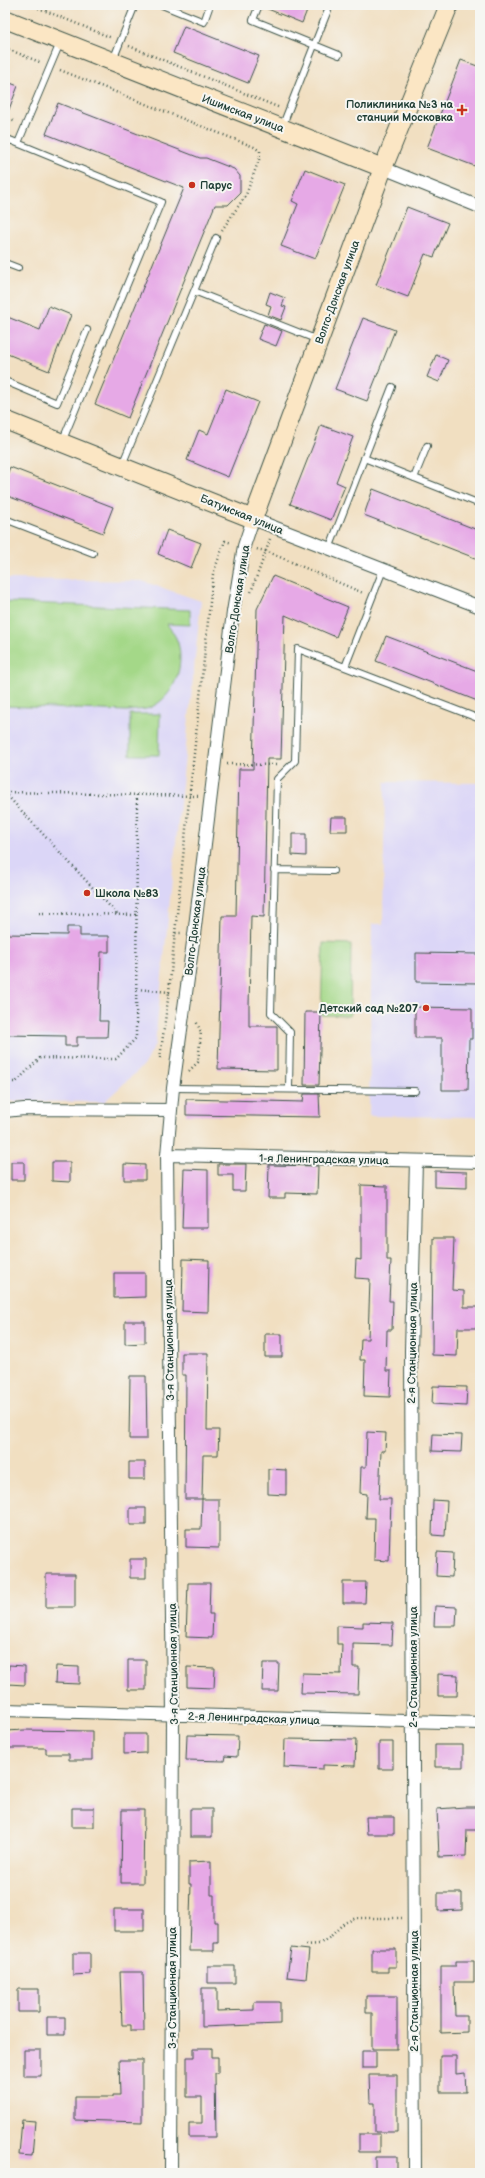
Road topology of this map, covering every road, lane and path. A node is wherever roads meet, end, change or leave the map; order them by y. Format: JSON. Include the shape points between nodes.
{"nodes":[{"id":1,"x":31,"y":5,"type":"edge"},
{"id":2,"x":135,"y":5,"type":"edge"},
{"id":3,"x":162,"y":5,"type":"edge"},
{"id":4,"x":210,"y":5,"type":"edge"},
{"id":5,"x":259,"y":5,"type":"edge"},
{"id":6,"x":330,"y":5,"type":"edge"},
{"id":7,"x":449,"y":5,"type":"edge"},
{"id":8,"x":5,"y":19,"type":"edge"},
{"id":9,"x":60,"y":41,"type":"junction"},
{"id":10,"x":120,"y":42,"type":"junction"},
{"id":11,"x":314,"y":45,"type":"junction"},
{"id":12,"x":5,"y":48,"type":"edge"},
{"id":13,"x":339,"y":55,"type":"dead end"},
{"id":14,"x":112,"y":62,"type":"junction"},
{"id":15,"x":50,"y":66,"type":"junction"},
{"id":16,"x":288,"y":111,"type":"junction"},
{"id":17,"x":282,"y":128,"type":"junction"},
{"id":18,"x":5,"y":138,"type":"edge"},
{"id":19,"x":18,"y":143,"type":"junction"},
{"id":20,"x":383,"y":168,"type":"junction"},
{"id":21,"x":480,"y":207,"type":"edge"},
{"id":22,"x":216,"y":238,"type":"joint"},
{"id":23,"x":5,"y":262,"type":"edge"},
{"id":24,"x":18,"y":268,"type":"dead end"},
{"id":25,"x":194,"y":291,"type":"junction"},
{"id":26,"x":87,"y":330,"type":"dead end"},
{"id":27,"x":319,"y":340,"type":"junction"},
{"id":28,"x":5,"y":381,"type":"edge"},
{"id":29,"x":392,"y":387,"type":"dead end"},
{"id":30,"x":5,"y":420,"type":"edge"},
{"id":31,"x":62,"y":443,"type":"junction"},
{"id":32,"x":426,"y":446,"type":"dead end"},
{"id":33,"x":364,"y":458,"type":"junction"},
{"id":34,"x":122,"y":467,"type":"junction"},
{"id":35,"x":414,"y":478,"type":"junction"},
{"id":36,"x":480,"y":504,"type":"edge"},
{"id":37,"x":5,"y":519,"type":"edge"},
{"id":38,"x":253,"y":519,"type":"junction"},
{"id":39,"x":274,"y":527,"type":"junction"},
{"id":40,"x":329,"y":549,"type":"junction"},
{"id":41,"x":93,"y":553,"type":"dead end"},
{"id":42,"x":383,"y":570,"type":"junction"},
{"id":43,"x":372,"y":596,"type":"junction"},
{"id":44,"x":480,"y":608,"type":"edge"},
{"id":45,"x":345,"y":667,"type":"junction"},
{"id":46,"x":480,"y":719,"type":"edge"},
{"id":47,"x":290,"y":765,"type":"junction"},
{"id":48,"x":226,"y":772,"type":"dead end"},
{"id":49,"x":5,"y":792,"type":"edge"},
{"id":50,"x":137,"y":795,"type":"junction"},
{"id":51,"x":211,"y":797,"type":"junction"},
{"id":52,"x":274,"y":870,"type":"junction"},
{"id":53,"x":334,"y":871,"type":"dead end"},
{"id":54,"x":38,"y":912,"type":"dead end"},
{"id":55,"x":117,"y":914,"type":"junction"},
{"id":56,"x":137,"y":915,"type":"junction"},
{"id":57,"x":194,"y":935,"type":"junction"},
{"id":58,"x":136,"y":989,"type":"junction"},
{"id":59,"x":169,"y":992,"type":"junction"},
{"id":60,"x":196,"y":1020,"type":"dead end"},
{"id":61,"x":160,"y":1058,"type":"dead end"},
{"id":62,"x":5,"y":1082,"type":"edge"},
{"id":63,"x":173,"y":1088,"type":"junction"},
{"id":64,"x":186,"y":1088,"type":"junction"},
{"id":65,"x":289,"y":1089,"type":"junction"},
{"id":66,"x":415,"y":1091,"type":"dead end"},
{"id":67,"x":171,"y":1110,"type":"junction"},
{"id":68,"x":5,"y":1111,"type":"edge"},
{"id":69,"x":167,"y":1155,"type":"junction"},
{"id":70,"x":416,"y":1161,"type":"junction"},
{"id":71,"x":480,"y":1162,"type":"edge"},
{"id":72,"x":5,"y":1710,"type":"edge"},
{"id":73,"x":173,"y":1715,"type":"junction"},
{"id":74,"x":414,"y":1722,"type":"junction"},
{"id":75,"x":480,"y":1723,"type":"edge"},
{"id":76,"x":414,"y":1918,"type":"junction"},
{"id":77,"x":306,"y":1945,"type":"dead end"},
{"id":78,"x":171,"y":2173,"type":"edge"},
{"id":79,"x":415,"y":2173,"type":"edge"}],
"edges":[{"from":1,"to":10,"type":"path"},
{"from":2,"to":10,"type":"lane"},
{"from":3,"to":4,"type":"lane","via":[[204,22]]},
{"from":5,"to":11,"type":"lane","via":[[253,20]]},
{"from":6,"to":11,"type":"lane"},
{"from":7,"to":20,"type":"street","name":"Волго-Донская улица"},
{"from":8,"to":9,"type":"street","name":"Ишимская улица"},
{"from":9,"to":14,"type":"street","name":"Ишимская улица"},
{"from":9,"to":15,"type":"lane"},
{"from":10,"to":14,"type":"lane"},
{"from":10,"to":16,"type":"path"},
{"from":11,"to":13,"type":"lane"},
{"from":11,"to":16,"type":"lane"},
{"from":12,"to":15,"type":"path"},
{"from":14,"to":17,"type":"street","name":"Ишимская улица"},
{"from":15,"to":19,"type":"lane"},
{"from":15,"to":22,"type":"path","via":[[260,151],[246,195]]},
{"from":16,"to":17,"type":"lane"},
{"from":17,"to":20,"type":"street","name":"Ишимская улица"},
{"from":18,"to":19,"type":"lane"},
{"from":19,"to":31,"type":"lane","via":[[161,202]]},
{"from":20,"to":21,"type":"street","name":"Ишимская улица"},
{"from":20,"to":27,"type":"street","name":"Волго-Донская улица"},
{"from":22,"to":25,"type":"lane"},
{"from":23,"to":24,"type":"lane"},
{"from":25,"to":27,"type":"lane"},
{"from":25,"to":34,"type":"lane"},
{"from":26,"to":28,"type":"lane","via":[[57,403]]},
{"from":27,"to":38,"type":"street","name":"Волго-Донская улица"},
{"from":29,"to":33,"type":"lane"},
{"from":30,"to":31,"type":"street","name":"Батумская улица"},
{"from":31,"to":34,"type":"street","name":"Батумская улица"},
{"from":32,"to":35,"type":"lane"},
{"from":33,"to":35,"type":"lane"},
{"from":33,"to":40,"type":"lane"},
{"from":34,"to":38,"type":"street","name":"Батумская улица"},
{"from":35,"to":36,"type":"lane"},
{"from":37,"to":41,"type":"lane"},
{"from":38,"to":39,"type":"street","name":"Батумская улица"},
{"from":38,"to":51,"type":"street","name":"Волго-Донская улица","via":[[244,546],[233,612]]},
{"from":39,"to":40,"type":"street","name":"Батумская улица"},
{"from":39,"to":43,"type":"path","via":[[266,551]]},
{"from":40,"to":42,"type":"street","name":"Батумская улица"},
{"from":42,"to":43,"type":"lane"},
{"from":42,"to":44,"type":"street","name":"Батумская улица"},
{"from":43,"to":45,"type":"lane"},
{"from":45,"to":46,"type":"lane"},
{"from":45,"to":47,"type":"lane","via":[[298,649],[295,761]]},
{"from":47,"to":48,"type":"path","via":[[227,764]]},
{"from":47,"to":52,"type":"lane","via":[[277,779]]},
{"from":49,"to":50,"type":"path"},
{"from":49,"to":55,"type":"path"},
{"from":50,"to":51,"type":"path"},
{"from":50,"to":56,"type":"path"},
{"from":51,"to":57,"type":"street","name":"Волго-Донская улица"},
{"from":52,"to":53,"type":"lane"},
{"from":52,"to":65,"type":"lane","via":[[271,1013],[290,1032]]},
{"from":54,"to":55,"type":"path"},
{"from":55,"to":56,"type":"path"},
{"from":56,"to":58,"type":"path"},
{"from":57,"to":59,"type":"path","via":[[175,933]]},
{"from":57,"to":63,"type":"street","name":"Волго-Донская улица"},
{"from":58,"to":59,"type":"path"},
{"from":58,"to":62,"type":"path","via":[[136,1038],[116,1059],[40,1058],[16,1082]]},
{"from":59,"to":61,"type":"path"},
{"from":60,"to":64,"type":"path","via":[[201,1032],[198,1062],[189,1072]]},
{"from":63,"to":64,"type":"lane"},
{"from":63,"to":67,"type":"street","name":"Волго-Донская улица"},
{"from":64,"to":65,"type":"lane"},
{"from":65,"to":66,"type":"lane"},
{"from":67,"to":68,"type":"street"},
{"from":67,"to":69,"type":"street","name":"Волго-Донская улица"},
{"from":69,"to":70,"type":"street","name":"1-я Ленинградская улица"},
{"from":69,"to":73,"type":"street","name":"3-я Станционная улица"},
{"from":70,"to":71,"type":"street","name":"1-я Ленинградская улица"},
{"from":70,"to":74,"type":"street","name":"2-я Станционная улица","via":[[411,1351]]},
{"from":72,"to":73,"type":"street","name":"2-я Ленинградская улица"},
{"from":73,"to":74,"type":"street","name":"2-я Ленинградская улица"},
{"from":73,"to":78,"type":"street","name":"3-я Станционная улица"},
{"from":74,"to":75,"type":"street","name":"2-я Ленинградская улица"},
{"from":74,"to":76,"type":"street","name":"2-я Станционная улица"},
{"from":76,"to":77,"type":"path","via":[[356,1918],[344,1923],[319,1944]]},
{"from":76,"to":79,"type":"street","name":"2-я Станционная улица"}]}
